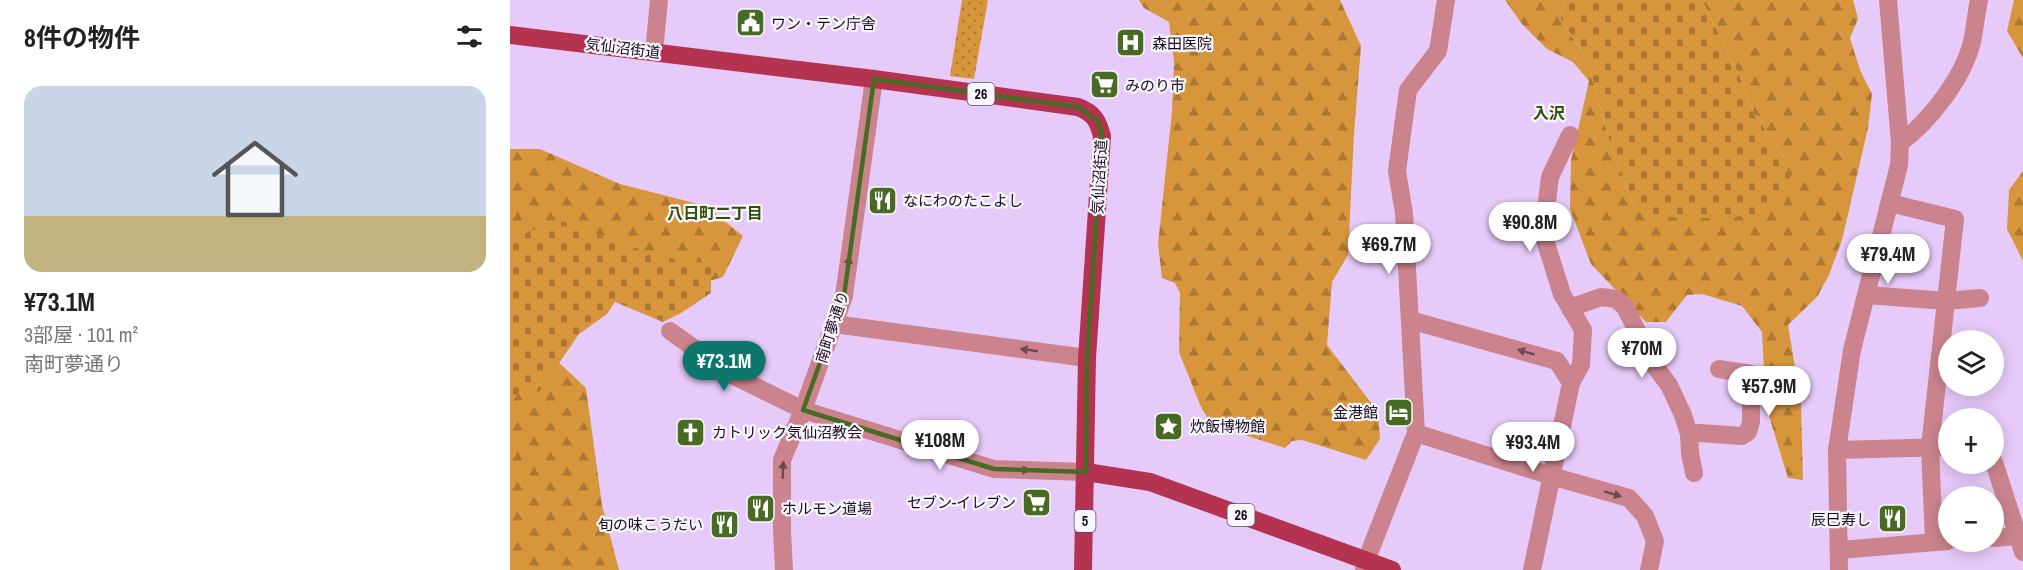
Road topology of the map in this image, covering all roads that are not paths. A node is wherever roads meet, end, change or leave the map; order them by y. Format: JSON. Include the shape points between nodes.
{"nodes":[{"id":1,"x":659,"y":0,"type":"edge"},
{"id":2,"x":1446,"y":0,"type":"edge"},
{"id":3,"x":1888,"y":0,"type":"edge"},
{"id":4,"x":1978,"y":0,"type":"edge"},
{"id":5,"x":510,"y":35,"type":"edge"},
{"id":6,"x":654,"y":52,"type":"junction"},
{"id":7,"x":874,"y":79,"type":"junction"},
{"id":8,"x":1570,"y":135,"type":"dead end"},
{"id":9,"x":1900,"y":143,"type":"junction"},
{"id":10,"x":1890,"y":203,"type":"junction"},
{"id":11,"x":1867,"y":295,"type":"junction"},
{"id":12,"x":1980,"y":298,"type":"dead end"},
{"id":13,"x":1946,"y":301,"type":"junction"},
{"id":14,"x":1570,"y":308,"type":"junction"},
{"id":15,"x":1410,"y":320,"type":"junction"},
{"id":16,"x":834,"y":324,"type":"junction"},
{"id":17,"x":670,"y":331,"type":"dead end"},
{"id":18,"x":1087,"y":358,"type":"junction"},
{"id":19,"x":1719,"y":369,"type":"dead end"},
{"id":20,"x":1571,"y":383,"type":"junction"},
{"id":21,"x":1941,"y":408,"type":"edge"},
{"id":22,"x":803,"y":410,"type":"junction"},
{"id":23,"x":1416,"y":433,"type":"junction"},
{"id":24,"x":1689,"y":434,"type":"junction"},
{"id":25,"x":1938,"y":447,"type":"edge"},
{"id":26,"x":1837,"y":450,"type":"junction"},
{"id":27,"x":1086,"y":472,"type":"junction"},
{"id":28,"x":1694,"y":473,"type":"dead end"},
{"id":29,"x":1998,"y":474,"type":"edge"},
{"id":30,"x":1551,"y":476,"type":"junction"},
{"id":31,"x":2004,"y":540,"type":"edge"},
{"id":32,"x":1938,"y":542,"type":"edge"},
{"id":33,"x":2021,"y":544,"type":"edge"},
{"id":34,"x":1840,"y":550,"type":"junction"},
{"id":35,"x":1365,"y":565,"type":"edge"},
{"id":36,"x":784,"y":570,"type":"edge"},
{"id":37,"x":1083,"y":570,"type":"edge"},
{"id":38,"x":1392,"y":570,"type":"edge"},
{"id":39,"x":1532,"y":570,"type":"edge"},
{"id":40,"x":1649,"y":570,"type":"edge"},
{"id":41,"x":1839,"y":570,"type":"edge"}],
"edges":[{"from":1,"to":6,"type":"street"},
{"from":2,"to":15,"type":"street","via":[[1438,51],[1408,90],[1397,171],[1404,213]]},
{"from":3,"to":9,"type":"street"},
{"from":4,"to":9,"type":"street","via":[[1972,43],[1958,77],[1918,130]]},
{"from":5,"to":6,"type":"main road","name":"気仙沼街道","number":"26"},
{"from":6,"to":7,"type":"main road","name":"気仙沼街道","number":"26"},
{"from":16,"to":7,"type":"street","name":"南町夢通り","one_way":true,"via":[[844,296]]},
{"from":7,"to":18,"type":"main road","name":"気仙沼街道","number":"26","via":[[1078,107],[1089,111],[1098,121],[1102,152]]},
{"from":8,"to":14,"type":"street","via":[[1550,177],[1543,234]]},
{"from":9,"to":10,"type":"street"},
{"from":10,"to":11,"type":"street"},
{"from":10,"to":13,"type":"street","via":[[1955,219]]},
{"from":11,"to":13,"type":"street"},
{"from":11,"to":26,"type":"street","via":[[1852,350]]},
{"from":12,"to":13,"type":"street"},
{"from":13,"to":21,"type":"street"},
{"from":14,"to":20,"type":"street","via":[[1583,330],[1581,365]]},
{"from":14,"to":24,"type":"street","via":[[1601,297],[1616,299],[1625,307],[1654,365],[1669,385]]},
{"from":20,"to":15,"type":"street","one_way":true,"via":[[1557,361]]},
{"from":15,"to":23,"type":"street"},
{"from":18,"to":16,"type":"street","one_way":true},
{"from":16,"to":22,"type":"street","name":"南町夢通り"},
{"from":17,"to":22,"type":"street","via":[[732,375]]},
{"from":18,"to":27,"type":"main road","name":"気仙沼街道","number":"26"},
{"from":19,"to":24,"type":"street","via":[[1751,374],[1748,432]]},
{"from":20,"to":30,"type":"street"},
{"from":22,"to":27,"type":"street","one_way":true,"via":[[994,469]]},
{"from":36,"to":22,"type":"street","name":"南町夢通り","one_way":true,"via":[[782,460]]},
{"from":23,"to":30,"type":"street"},
{"from":23,"to":35,"type":"street"},
{"from":24,"to":28,"type":"street"},
{"from":25,"to":26,"type":"street"},
{"from":26,"to":34,"type":"street"},
{"from":27,"to":35,"type":"main road","number":"26","via":[[1150,482]]},
{"from":27,"to":37,"type":"main road","number":"5"},
{"from":29,"to":33,"type":"street"},
{"from":30,"to":39,"type":"street"},
{"from":30,"to":40,"type":"street","one_way":true,"via":[[1629,498],[1645,516],[1655,541]]},
{"from":31,"to":33,"type":"street"},
{"from":32,"to":34,"type":"street"},
{"from":34,"to":41,"type":"street"},
{"from":35,"to":38,"type":"main road","number":"26"}]}
